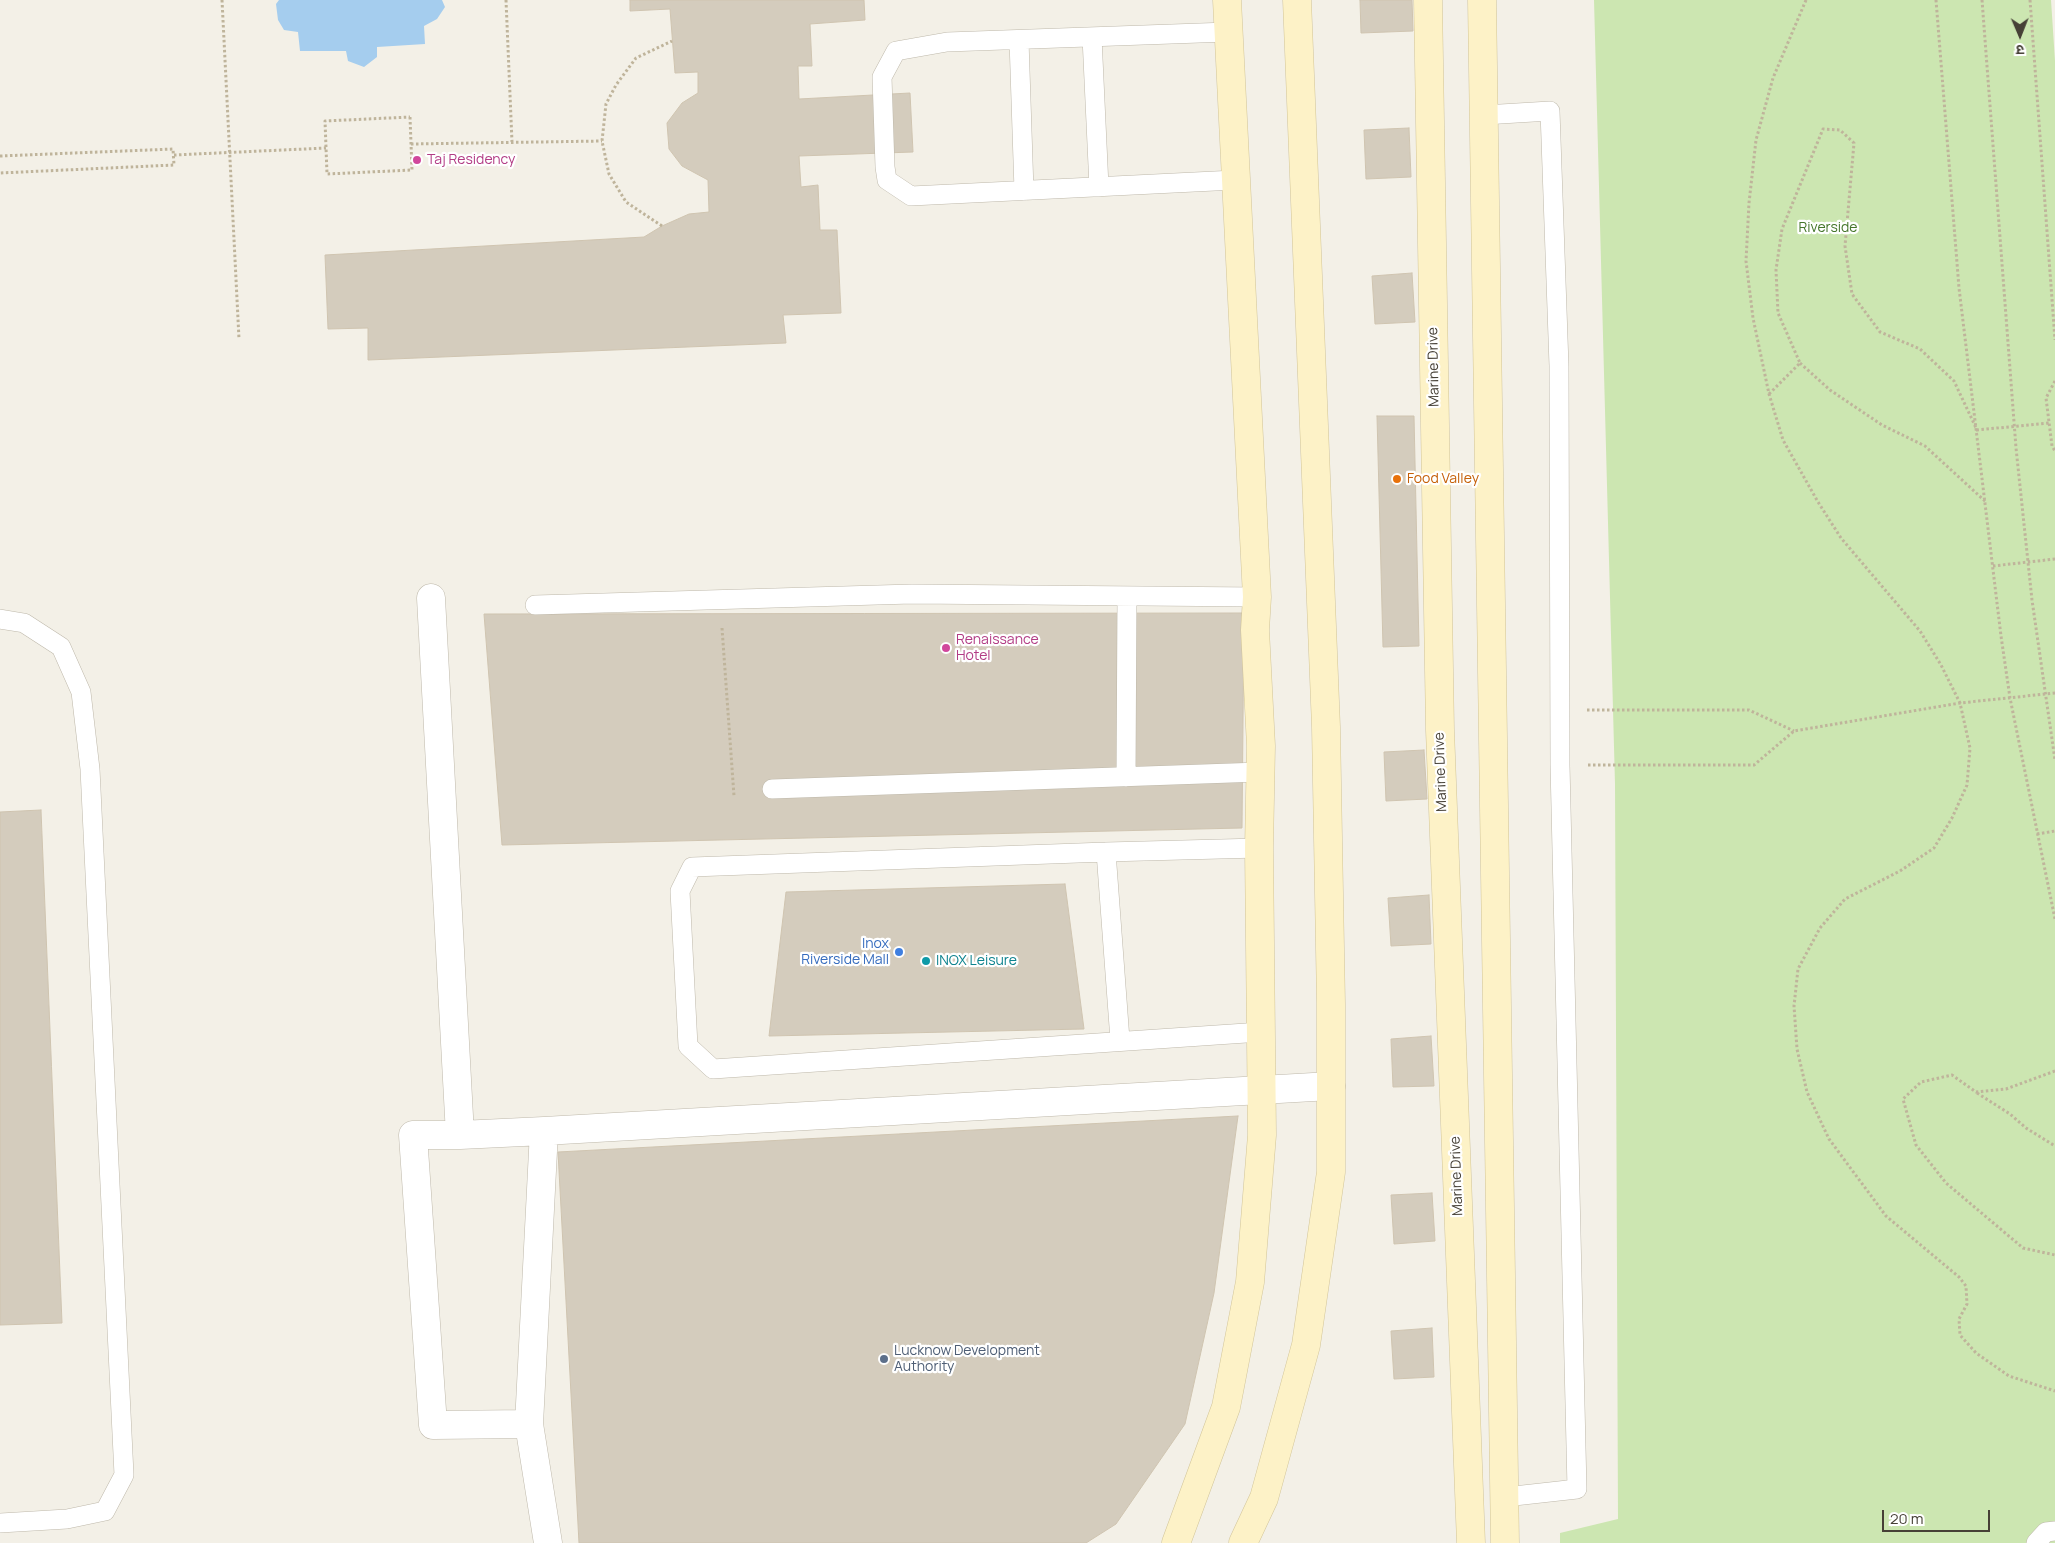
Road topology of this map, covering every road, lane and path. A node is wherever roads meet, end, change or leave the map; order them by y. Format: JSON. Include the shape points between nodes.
{"nodes":[{"id":1,"x":222,"y":0,"type":"edge"},
{"id":2,"x":506,"y":0,"type":"edge"},
{"id":3,"x":1227,"y":0,"type":"edge"},
{"id":4,"x":1297,"y":0,"type":"edge"},
{"id":5,"x":1428,"y":0,"type":"edge"},
{"id":6,"x":1482,"y":0,"type":"edge"},
{"id":7,"x":1806,"y":0,"type":"edge"},
{"id":8,"x":1936,"y":0,"type":"edge"},
{"id":9,"x":1982,"y":0,"type":"edge"},
{"id":10,"x":2030,"y":0,"type":"edge"},
{"id":11,"x":1228,"y":32,"type":"junction"},
{"id":12,"x":1092,"y":37,"type":"junction"},
{"id":13,"x":1019,"y":40,"type":"junction"},
{"id":14,"x":672,"y":41,"type":"dead end"},
{"id":15,"x":1484,"y":115,"type":"junction"},
{"id":16,"x":602,"y":140,"type":"junction"},
{"id":17,"x":512,"y":142,"type":"junction"},
{"id":18,"x":411,"y":144,"type":"junction"},
{"id":19,"x":326,"y":148,"type":"junction"},
{"id":20,"x":230,"y":152,"type":"junction"},
{"id":21,"x":174,"y":155,"type":"junction"},
{"id":22,"x":0,"y":156,"type":"edge"},
{"id":23,"x":0,"y":173,"type":"edge"},
{"id":24,"x":1235,"y":180,"type":"junction"},
{"id":25,"x":1099,"y":187,"type":"junction"},
{"id":26,"x":1024,"y":191,"type":"junction"},
{"id":27,"x":662,"y":226,"type":"dead end"},
{"id":28,"x":239,"y":339,"type":"dead end"},
{"id":29,"x":2055,"y":340,"type":"edge"},
{"id":30,"x":1800,"y":363,"type":"junction"},
{"id":31,"x":2055,"y":382,"type":"edge"},
{"id":32,"x":1769,"y":394,"type":"junction"},
{"id":33,"x":2049,"y":423,"type":"junction"},
{"id":34,"x":2015,"y":426,"type":"junction"},
{"id":35,"x":1977,"y":430,"type":"junction"},
{"id":36,"x":2055,"y":451,"type":"edge"},
{"id":37,"x":1986,"y":502,"type":"junction"},
{"id":38,"x":2055,"y":559,"type":"edge"},
{"id":39,"x":2028,"y":561,"type":"junction"},
{"id":40,"x":1993,"y":566,"type":"junction"},
{"id":41,"x":1127,"y":596,"type":"junction"},
{"id":42,"x":1257,"y":597,"type":"junction"},
{"id":43,"x":431,"y":598,"type":"dead end"},
{"id":44,"x":720,"y":600,"type":"junction"},
{"id":45,"x":535,"y":605,"type":"dead end"},
{"id":46,"x":0,"y":619,"type":"edge"},
{"id":47,"x":2055,"y":693,"type":"edge"},
{"id":48,"x":2045,"y":694,"type":"junction"},
{"id":49,"x":2010,"y":698,"type":"junction"},
{"id":50,"x":1960,"y":703,"type":"junction"},
{"id":51,"x":1560,"y":710,"type":"junction"},
{"id":52,"x":1794,"y":731,"type":"junction"},
{"id":53,"x":2055,"y":760,"type":"edge"},
{"id":54,"x":1560,"y":765,"type":"junction"},
{"id":55,"x":1260,"y":772,"type":"junction"},
{"id":56,"x":1126,"y":777,"type":"junction"},
{"id":57,"x":772,"y":789,"type":"dead end"},
{"id":58,"x":734,"y":796,"type":"dead end"},
{"id":59,"x":2055,"y":831,"type":"edge"},
{"id":60,"x":2037,"y":834,"type":"junction"},
{"id":61,"x":1259,"y":848,"type":"junction"},
{"id":62,"x":1106,"y":852,"type":"junction"},
{"id":63,"x":2055,"y":919,"type":"edge"},
{"id":64,"x":1261,"y":1032,"type":"junction"},
{"id":65,"x":1120,"y":1040,"type":"junction"},
{"id":66,"x":2055,"y":1071,"type":"edge"},
{"id":67,"x":1331,"y":1086,"type":"junction"},
{"id":68,"x":1262,"y":1090,"type":"junction"},
{"id":69,"x":1976,"y":1092,"type":"junction"},
{"id":70,"x":544,"y":1131,"type":"junction"},
{"id":71,"x":460,"y":1136,"type":"junction"},
{"id":72,"x":2055,"y":1146,"type":"edge"},
{"id":73,"x":2055,"y":1255,"type":"edge"},
{"id":74,"x":2055,"y":1391,"type":"edge"},
{"id":75,"x":529,"y":1424,"type":"junction"},
{"id":76,"x":1505,"y":1497,"type":"junction"},
{"id":77,"x":0,"y":1523,"type":"edge"},
{"id":78,"x":2055,"y":1531,"type":"edge"},
{"id":79,"x":548,"y":1543,"type":"edge"},
{"id":80,"x":1176,"y":1543,"type":"edge"},
{"id":81,"x":1243,"y":1543,"type":"edge"},
{"id":82,"x":1472,"y":1543,"type":"edge"},
{"id":83,"x":1505,"y":1543,"type":"edge"},
{"id":84,"x":2036,"y":1543,"type":"edge"}],
"edges":[{"from":1,"to":20,"type":"path"},
{"from":2,"to":17,"type":"path"},
{"from":3,"to":11,"type":"street"},
{"from":4,"to":67,"type":"street","via":[[1326,728]]},
{"from":5,"to":82,"type":"street","name":"Marine Drive","via":[[1440,730]]},
{"from":6,"to":15,"type":"street"},
{"from":7,"to":32,"type":"path","via":[[1773,78],[1756,140],[1749,202],[1746,261],[1753,318]]},
{"from":8,"to":35,"type":"path","via":[[1958,288]]},
{"from":9,"to":34,"type":"path"},
{"from":10,"to":29,"type":"path"},
{"from":11,"to":12,"type":"lane"},
{"from":11,"to":24,"type":"street"},
{"from":12,"to":13,"type":"lane"},
{"from":12,"to":25,"type":"lane"},
{"from":13,"to":26,"type":"lane"},
{"from":13,"to":26,"type":"lane","via":[[947,42],[896,51],[882,77],[882,94],[887,180],[911,196]]},
{"from":14,"to":16,"type":"path","via":[[636,58],[616,85],[606,104]]},
{"from":15,"to":51,"type":"lane","via":[[1550,111],[1559,366]]},
{"from":15,"to":76,"type":"street"},
{"from":16,"to":17,"type":"path"},
{"from":16,"to":27,"type":"path","via":[[609,174],[626,202]]},
{"from":17,"to":18,"type":"path"},
{"from":18,"to":19,"type":"path","via":[[412,170],[327,174]]},
{"from":18,"to":19,"type":"path","via":[[410,117],[324,121]]},
{"from":19,"to":20,"type":"path"},
{"from":20,"to":21,"type":"path"},
{"from":20,"to":28,"type":"path"},
{"from":21,"to":22,"type":"path","via":[[174,149]]},
{"from":21,"to":23,"type":"path","via":[[174,165]]},
{"from":24,"to":25,"type":"lane"},
{"from":24,"to":42,"type":"street"},
{"from":25,"to":26,"type":"lane"},
{"from":30,"to":32,"type":"path"},
{"from":30,"to":35,"type":"path","via":[[1778,313],[1776,270],[1782,229],[1823,129],[1840,130],[1854,143],[1845,246],[1852,294],[1880,332],[1920,349],[1954,381]]},
{"from":30,"to":37,"type":"path","via":[[1830,390],[1882,426],[1925,446]]},
{"from":31,"to":33,"type":"path","via":[[2046,398]]},
{"from":32,"to":50,"type":"path","via":[[1783,440],[1818,502],[1842,538],[1920,631],[1942,665]]},
{"from":33,"to":34,"type":"path"},
{"from":33,"to":36,"type":"path"},
{"from":34,"to":35,"type":"path"},
{"from":34,"to":39,"type":"path"},
{"from":35,"to":37,"type":"path"},
{"from":37,"to":40,"type":"path"},
{"from":38,"to":39,"type":"path"},
{"from":39,"to":40,"type":"path"},
{"from":39,"to":48,"type":"path"},
{"from":40,"to":49,"type":"path"},
{"from":41,"to":42,"type":"lane"},
{"from":41,"to":44,"type":"lane","via":[[912,594]]},
{"from":41,"to":56,"type":"lane"},
{"from":42,"to":55,"type":"street","via":[[1255,630]]},
{"from":43,"to":71,"type":"street"},
{"from":44,"to":45,"type":"lane"},
{"from":44,"to":58,"type":"path"},
{"from":46,"to":77,"type":"lane","via":[[24,623],[61,646],[81,692],[90,769],[124,1475],[105,1511],[67,1519]]},
{"from":47,"to":48,"type":"path"},
{"from":48,"to":49,"type":"path"},
{"from":48,"to":53,"type":"path"},
{"from":49,"to":50,"type":"path"},
{"from":49,"to":60,"type":"path"},
{"from":50,"to":52,"type":"path"},
{"from":50,"to":74,"type":"path","via":[[1970,748],[1967,784],[1952,818],[1934,848],[1900,871],[1844,899],[1820,928],[1798,969],[1794,1006],[1797,1049],[1806,1092],[1829,1139],[1886,1216],[1966,1286],[1967,1304],[1959,1319],[1960,1334],[1976,1353],[2009,1376]]},
{"from":51,"to":52,"type":"path","via":[[1749,710]]},
{"from":51,"to":54,"type":"lane"},
{"from":52,"to":54,"type":"path","via":[[1754,765]]},
{"from":54,"to":76,"type":"lane","via":[[1577,1489]]},
{"from":55,"to":56,"type":"lane"},
{"from":55,"to":61,"type":"street"},
{"from":56,"to":57,"type":"lane"},
{"from":59,"to":60,"type":"path"},
{"from":60,"to":63,"type":"path"},
{"from":61,"to":62,"type":"lane"},
{"from":61,"to":64,"type":"street"},
{"from":62,"to":65,"type":"lane"},
{"from":62,"to":65,"type":"lane","via":[[692,867],[680,891],[688,1046],[713,1069]]},
{"from":64,"to":65,"type":"lane"},
{"from":64,"to":68,"type":"street"},
{"from":66,"to":69,"type":"path","via":[[2006,1089]]},
{"from":67,"to":68,"type":"street"},
{"from":67,"to":81,"type":"street","via":[[1331,1172],[1306,1345],[1264,1498]]},
{"from":68,"to":70,"type":"street"},
{"from":68,"to":80,"type":"street","via":[[1262,1135],[1250,1282],[1226,1407]]},
{"from":69,"to":72,"type":"path"},
{"from":69,"to":73,"type":"path","via":[[1952,1075],[1921,1082],[1903,1099],[1916,1145],[1946,1183],[2022,1248]]},
{"from":70,"to":71,"type":"street"},
{"from":70,"to":75,"type":"street"},
{"from":71,"to":75,"type":"street","via":[[413,1134],[433,1425]]},
{"from":75,"to":79,"type":"street"},
{"from":76,"to":83,"type":"street"},
{"from":78,"to":84,"type":"lane","via":[[2046,1532]]}]}
